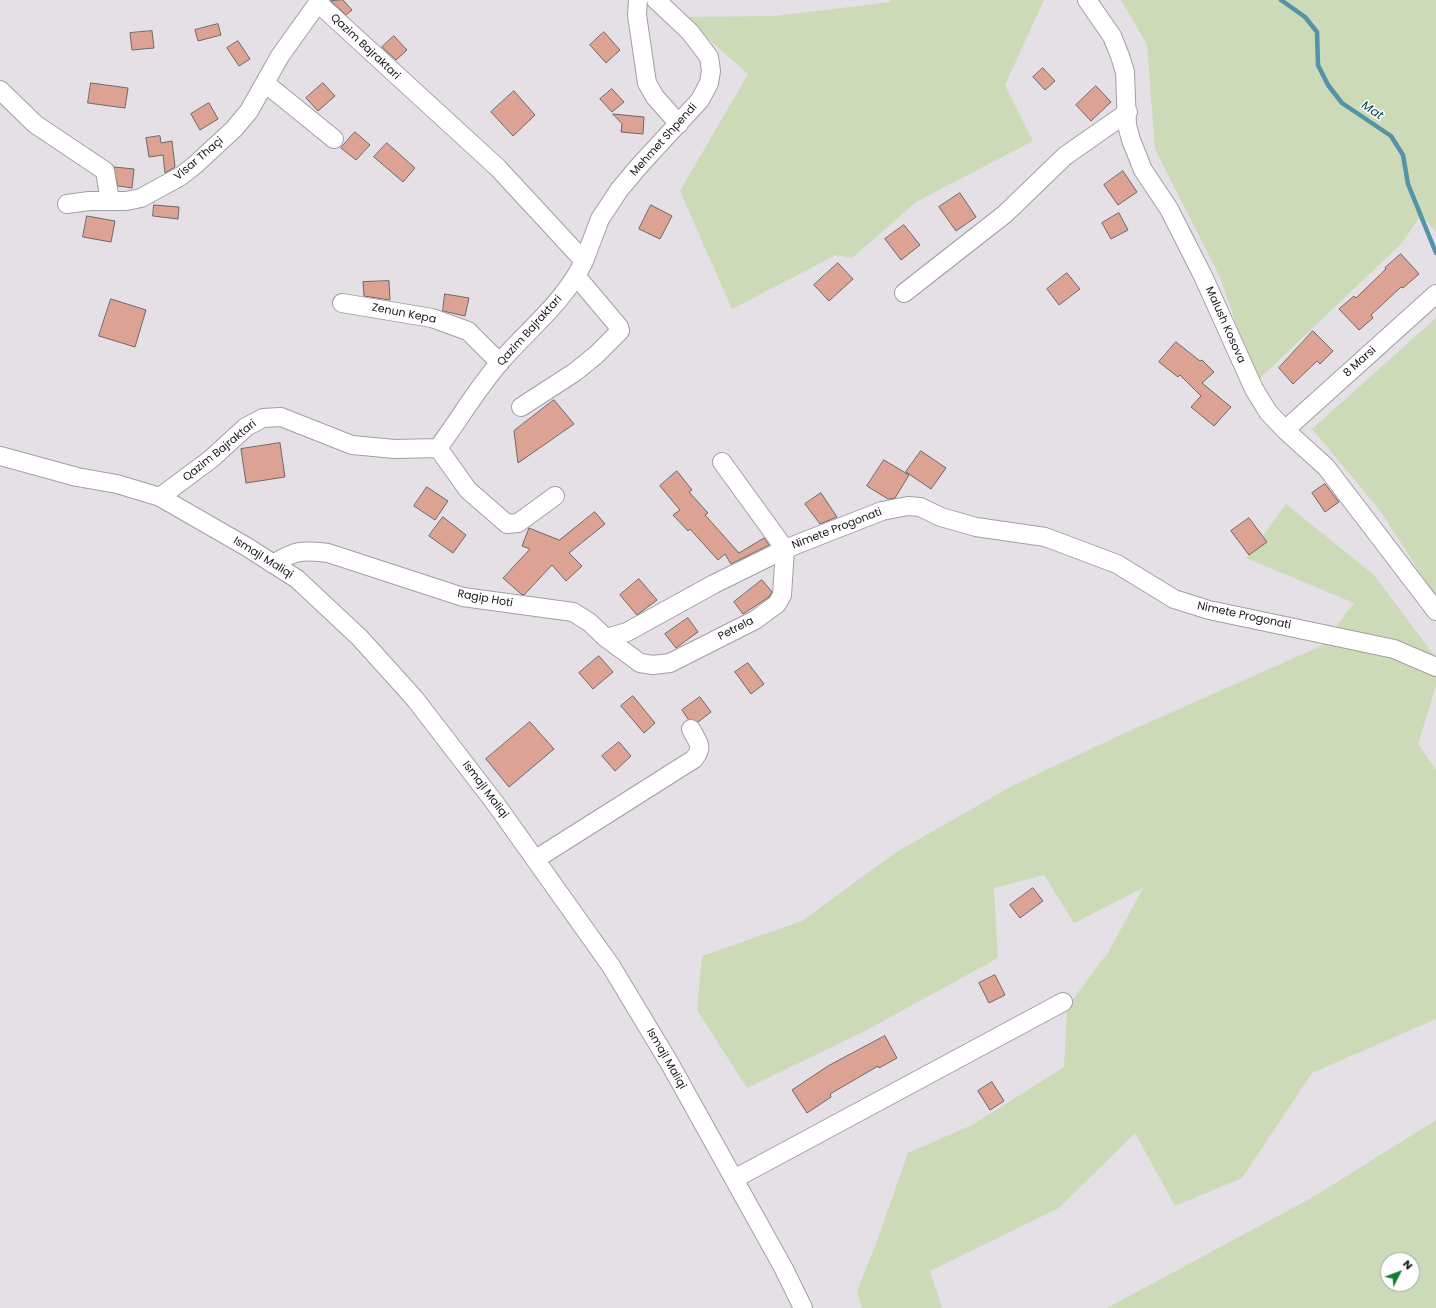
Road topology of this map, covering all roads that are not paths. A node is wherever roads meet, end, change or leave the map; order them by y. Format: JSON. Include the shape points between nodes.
{"nodes":[{"id":1,"x":638,"y":0,"type":"edge"},
{"id":2,"x":1087,"y":0,"type":"edge"},
{"id":3,"x":319,"y":2,"type":"edge"},
{"id":4,"x":662,"y":2,"type":"edge"},
{"id":5,"x":265,"y":83,"type":"junction"},
{"id":6,"x":0,"y":90,"type":"edge"},
{"id":7,"x":1128,"y":112,"type":"junction"},
{"id":8,"x":679,"y":124,"type":"junction"},
{"id":9,"x":334,"y":139,"type":"dead end"},
{"id":10,"x":110,"y":201,"type":"junction"},
{"id":11,"x":67,"y":204,"type":"dead end"},
{"id":12,"x":584,"y":261,"type":"junction"},
{"id":13,"x":577,"y":277,"type":"junction"},
{"id":14,"x":904,"y":293,"type":"dead end"},
{"id":15,"x":1436,"y":294,"type":"edge"},
{"id":16,"x":342,"y":303,"type":"dead end"},
{"id":17,"x":500,"y":362,"type":"junction"},
{"id":18,"x":521,"y":407,"type":"dead end"},
{"id":19,"x":1285,"y":430,"type":"junction"},
{"id":20,"x":438,"y":448,"type":"junction"},
{"id":21,"x":0,"y":456,"type":"edge"},
{"id":22,"x":722,"y":462,"type":"dead end"},
{"id":23,"x":555,"y":496,"type":"dead end"},
{"id":24,"x":160,"y":497,"type":"junction"},
{"id":25,"x":785,"y":549,"type":"junction"},
{"id":26,"x":273,"y":564,"type":"junction"},
{"id":27,"x":1436,"y":611,"type":"edge"},
{"id":28,"x":606,"y":638,"type":"junction"},
{"id":29,"x":640,"y":663,"type":"joint"},
{"id":30,"x":1436,"y":667,"type":"edge"},
{"id":31,"x":691,"y":729,"type":"dead end"},
{"id":32,"x":536,"y":859,"type":"junction"},
{"id":33,"x":1063,"y":1002,"type":"dead end"},
{"id":34,"x":734,"y":1179,"type":"junction"},
{"id":35,"x":803,"y":1308,"type":"edge"}],
"edges":[{"from":1,"to":8,"type":"street","via":[[637,15],[647,83]]},
{"from":2,"to":7,"type":"street","name":"Malush Kosova","via":[[1112,36],[1120,56],[1125,72]]},
{"from":3,"to":5,"type":"street","name":"Visar Thaçi","via":[[280,56]]},
{"from":3,"to":12,"type":"street","name":"Qazim Bajraktari","via":[[498,168]]},
{"from":4,"to":8,"type":"street","name":"Mehmet Shpendi","via":[[701,45],[709,57],[711,70],[700,100]]},
{"from":5,"to":9,"type":"street"},
{"from":5,"to":10,"type":"street","name":"Visar Thaçi","via":[[249,111],[234,129],[181,176],[141,198]]},
{"from":6,"to":10,"type":"street","via":[[35,124],[105,171]]},
{"from":7,"to":14,"type":"street","via":[[1065,156],[1004,214]]},
{"from":7,"to":19,"type":"street","name":"Malush Kosova","via":[[1127,125],[1143,170],[1169,209],[1203,276],[1254,389],[1268,412]]},
{"from":8,"to":12,"type":"street","name":"Mehmet Shpendi","via":[[619,190],[600,219]]},
{"from":10,"to":11,"type":"street","name":"Visar Thaçi","via":[[89,200]]},
{"from":12,"to":13,"type":"street","name":"Qazim Bajraktari"},
{"from":13,"to":17,"type":"street","name":"Qazim Bajraktari"},
{"from":13,"to":18,"type":"street","via":[[619,326],[620,331],[575,372]]},
{"from":15,"to":19,"type":"street","name":"8 Marsi"},
{"from":16,"to":17,"type":"street","name":"Zenun Kepa","via":[[432,318],[468,331]]},
{"from":17,"to":20,"type":"street","name":"Qazim Bajraktari"},
{"from":19,"to":27,"type":"street","name":"Malush Kosova","via":[[1326,467]]},
{"from":20,"to":23,"type":"street","via":[[468,490],[507,524],[518,523]]},
{"from":20,"to":24,"type":"street","name":"Qazim Bajraktari","via":[[395,449],[352,445],[281,418],[263,418],[246,427],[211,459]]},
{"from":21,"to":24,"type":"street","name":"Ismajl Maliqi","via":[[77,477],[118,484]]},
{"from":22,"to":25,"type":"street","name":"Nimete Progonati"},
{"from":24,"to":26,"type":"street","name":"Ismajl Maliqi"},
{"from":25,"to":28,"type":"street","name":"Nimete Progonati","via":[[626,632]]},
{"from":25,"to":29,"type":"street","name":"Petrela","via":[[782,595],[777,604],[755,620],[670,663]]},
{"from":25,"to":30,"type":"street","name":"Nimete Progonati","via":[[882,511],[908,506],[920,507],[941,517],[976,527],[1045,537],[1117,564],[1174,599],[1209,610],[1394,649]]},
{"from":26,"to":28,"type":"street","name":"Ragip Hoti","via":[[292,553],[328,553],[463,597],[573,612],[589,622]]},
{"from":26,"to":32,"type":"street","name":"Ismajl Maliqi","via":[[297,579],[360,638],[416,699]]},
{"from":28,"to":29,"type":"street","name":"Ragip Hoti"},
{"from":31,"to":32,"type":"street","via":[[700,747],[700,752],[694,759]]},
{"from":32,"to":34,"type":"street","name":"Ismajl Maliqi","via":[[611,966],[670,1064]]},
{"from":33,"to":34,"type":"street"},
{"from":34,"to":35,"type":"street","name":"Ismajl Maliqi"}]}
